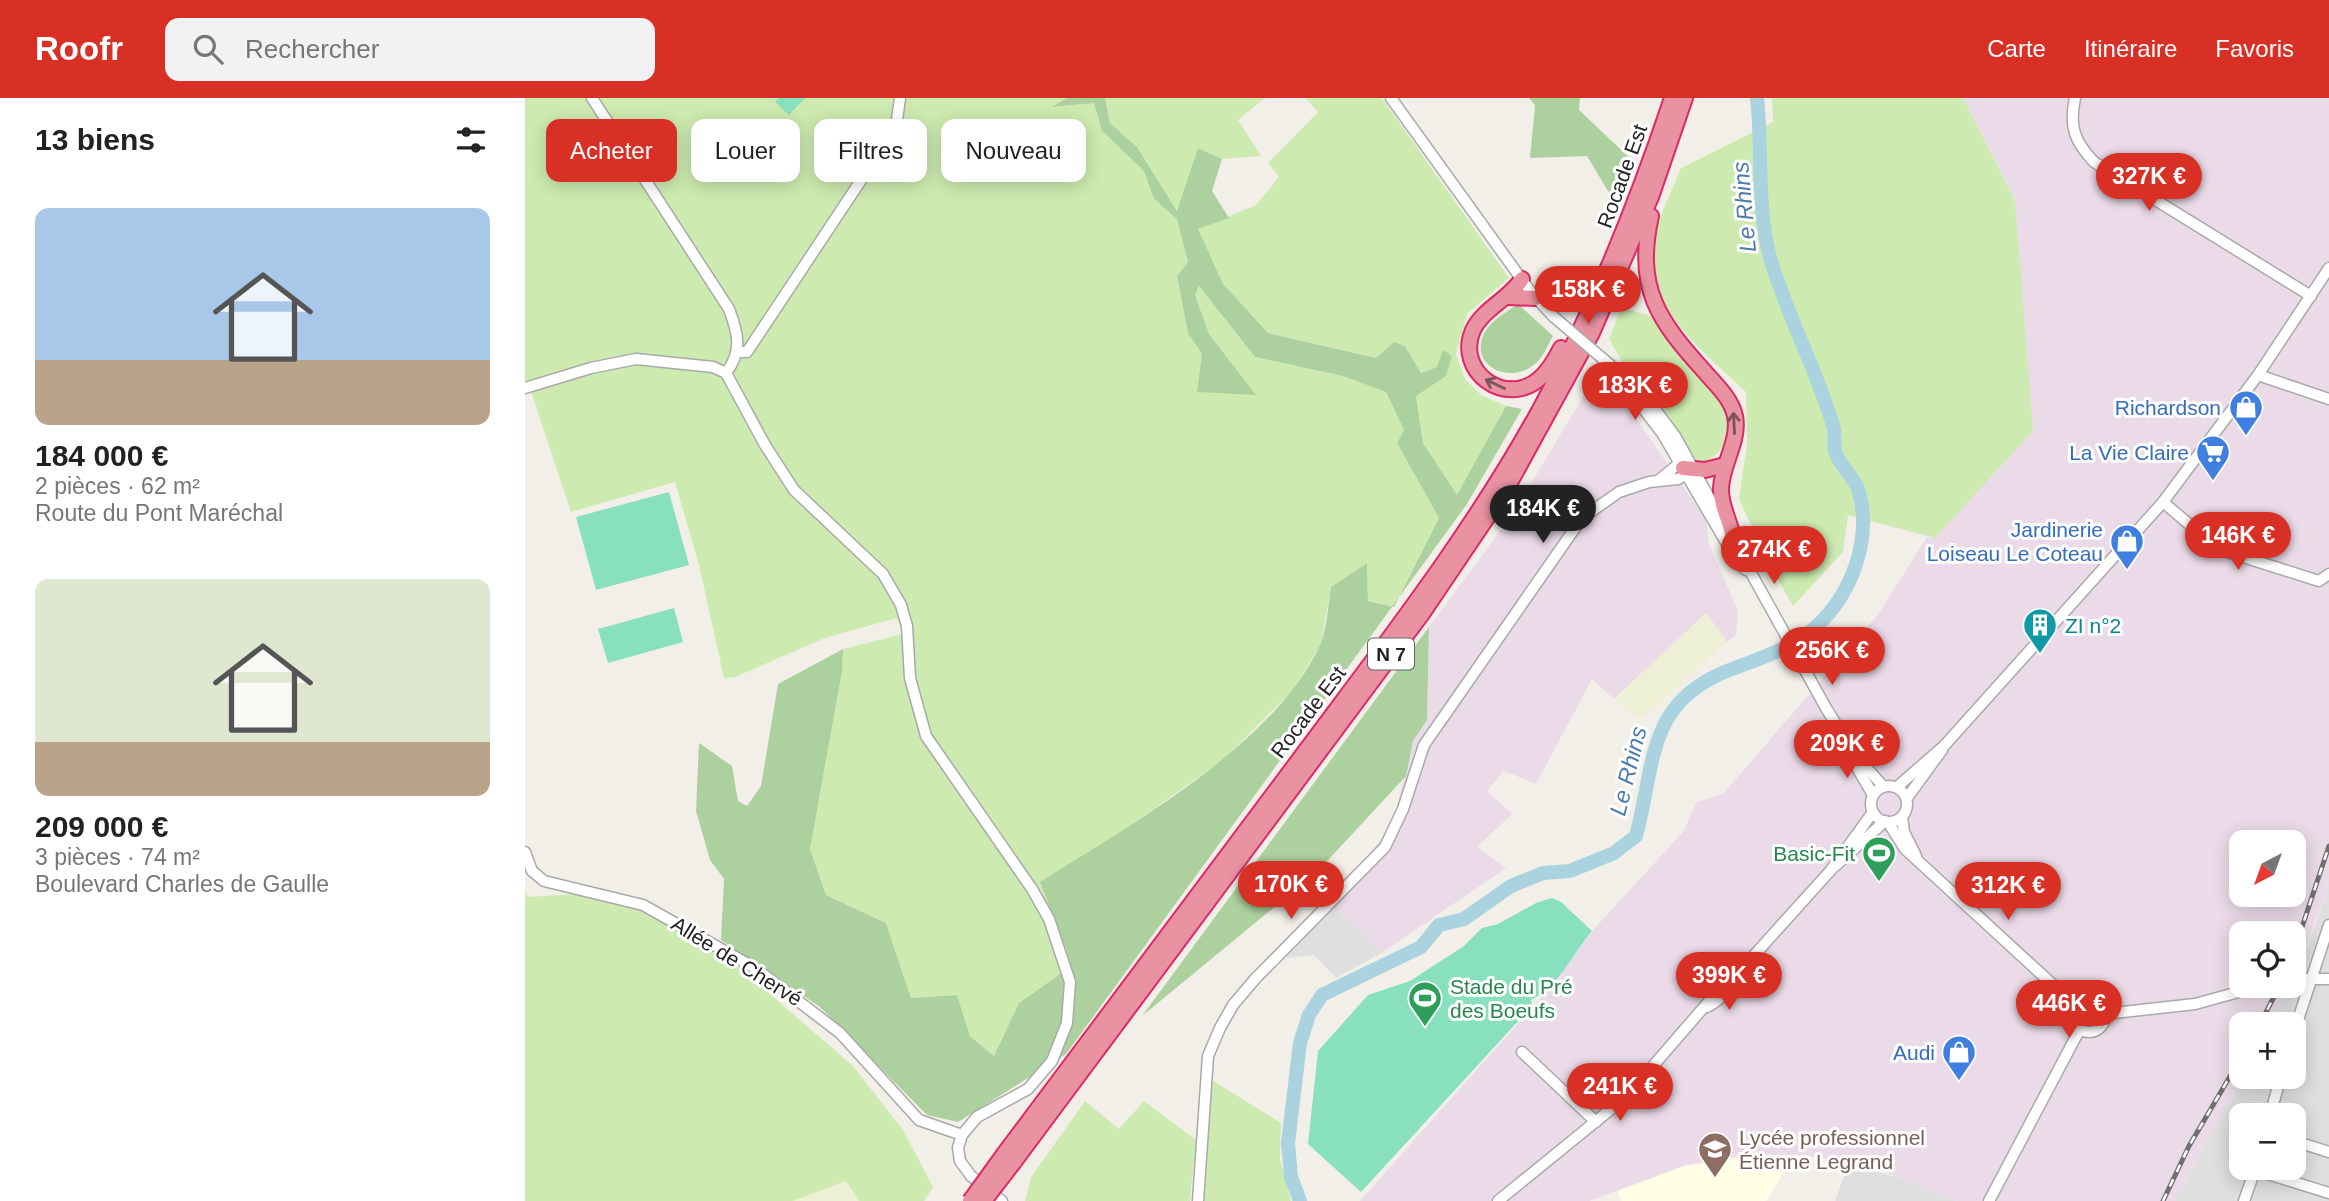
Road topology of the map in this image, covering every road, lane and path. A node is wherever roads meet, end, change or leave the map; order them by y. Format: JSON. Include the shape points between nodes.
{"nodes":[{"id":1,"x":592,"y":98,"type":"edge"},
{"id":2,"x":900,"y":98,"type":"edge"},
{"id":3,"x":1391,"y":98,"type":"edge"},
{"id":4,"x":1672,"y":98,"type":"edge"},
{"id":5,"x":1685,"y":98,"type":"edge"},
{"id":6,"x":2075,"y":98,"type":"edge"},
{"id":7,"x":1651,"y":197,"type":"junction"},
{"id":8,"x":1614,"y":257,"type":"junction"},
{"id":9,"x":2329,"y":268,"type":"edge"},
{"id":10,"x":1522,"y":279,"type":"junction"},
{"id":11,"x":2312,"y":296,"type":"junction"},
{"id":12,"x":1508,"y":297,"type":"junction"},
{"id":13,"x":1536,"y":298,"type":"junction"},
{"id":14,"x":738,"y":352,"type":"junction"},
{"id":15,"x":726,"y":373,"type":"junction"},
{"id":16,"x":2258,"y":374,"type":"junction"},
{"id":17,"x":525,"y":387,"type":"edge"},
{"id":18,"x":2329,"y":399,"type":"edge"},
{"id":19,"x":1725,"y":465,"type":"junction"},
{"id":20,"x":1687,"y":468,"type":"junction"},
{"id":21,"x":2163,"y":502,"type":"junction"},
{"id":22,"x":1733,"y":540,"type":"junction"},
{"id":23,"x":1748,"y":572,"type":"junction"},
{"id":24,"x":2329,"y":574,"type":"edge"},
{"id":25,"x":1944,"y":746,"type":"junction"},
{"id":26,"x":1855,"y":755,"type":"junction"},
{"id":27,"x":1884,"y":786,"type":"junction"},
{"id":28,"x":1897,"y":787,"type":"junction"},
{"id":29,"x":1873,"y":795,"type":"junction"},
{"id":30,"x":1907,"y":798,"type":"junction"},
{"id":31,"x":1873,"y":812,"type":"junction"},
{"id":32,"x":1902,"y":817,"type":"junction"},
{"id":33,"x":1886,"y":822,"type":"junction"},
{"id":34,"x":525,"y":852,"type":"edge"},
{"id":35,"x":1917,"y":859,"type":"junction"},
{"id":36,"x":1831,"y":870,"type":"junction"},
{"id":37,"x":2329,"y":925,"type":"edge"},
{"id":38,"x":2306,"y":978,"type":"edge"},
{"id":39,"x":2311,"y":978,"type":"junction"},
{"id":40,"x":2329,"y":979,"type":"edge"},
{"id":41,"x":2229,"y":995,"type":"edge"},
{"id":42,"x":2076,"y":1006,"type":"junction"},
{"id":43,"x":2300,"y":1012,"type":"edge"},
{"id":44,"x":2105,"y":1014,"type":"junction"},
{"id":45,"x":2080,"y":1029,"type":"junction"},
{"id":46,"x":1522,"y":1052,"type":"dead end"},
{"id":47,"x":1596,"y":1122,"type":"junction"},
{"id":48,"x":962,"y":1135,"type":"junction"},
{"id":49,"x":2306,"y":1145,"type":"edge"},
{"id":50,"x":2329,"y":1152,"type":"edge"},
{"id":51,"x":1009,"y":1158,"type":"junction"},
{"id":52,"x":2252,"y":1180,"type":"edge"},
{"id":53,"x":2288,"y":1180,"type":"edge"},
{"id":54,"x":2329,"y":1193,"type":"edge"},
{"id":55,"x":969,"y":1201,"type":"edge"},
{"id":56,"x":984,"y":1201,"type":"edge"},
{"id":57,"x":1002,"y":1201,"type":"edge"},
{"id":58,"x":1198,"y":1201,"type":"edge"},
{"id":59,"x":1498,"y":1201,"type":"edge"},
{"id":60,"x":1989,"y":1201,"type":"edge"},
{"id":61,"x":2245,"y":1201,"type":"edge"}],
"edges":[{"from":1,"to":14,"type":"street","via":[[729,309],[738,334]]},
{"from":2,"to":14,"type":"street","via":[[897,120],[872,165],[747,352]]},
{"from":3,"to":10,"type":"street"},
{"from":4,"to":8,"type":"highway","name":"Rocade Est","number":"N 7"},
{"from":5,"to":7,"type":"highway","name":"Rocade Est","number":"N 7"},
{"from":6,"to":11,"type":"street","via":[[2074,136],[2094,162]]},
{"from":19,"to":7,"type":"highway","one_way":true,"via":[[1736,430],[1732,408],[1670,331],[1648,289],[1644,258]]},
{"from":7,"to":51,"type":"highway","name":"Rocade Est","number":"N 7","via":[[1592,333],[1507,488],[1465,552]]},
{"from":8,"to":12,"type":"highway","one_way":true,"via":[[1600,271],[1546,372],[1530,385],[1511,390],[1484,380],[1469,354],[1476,324]]},
{"from":8,"to":51,"type":"highway","name":"Rocade Est","number":"N 7","via":[[1539,411],[1457,544]]},
{"from":9,"to":11,"type":"street"},
{"from":10,"to":12,"type":"highway"},
{"from":10,"to":13,"type":"street"},
{"from":11,"to":16,"type":"street"},
{"from":12,"to":13,"type":"highway"},
{"from":13,"to":20,"type":"street","bridge":true,"via":[[1612,367]]},
{"from":14,"to":15,"type":"street"},
{"from":15,"to":17,"type":"street","via":[[713,367],[636,359]]},
{"from":15,"to":48,"type":"street","via":[[794,489],[883,575],[901,605],[910,678],[926,736],[1032,889],[1049,919],[1070,982],[1067,1023],[1052,1061],[1028,1089],[977,1117]]},
{"from":16,"to":18,"type":"street"},
{"from":16,"to":21,"type":"street"},
{"from":19,"to":20,"type":"highway"},
{"from":19,"to":22,"type":"highway","via":[[1721,493]]},
{"from":20,"to":22,"type":"street"},
{"from":20,"to":23,"type":"street","via":[[1737,561]]},
{"from":20,"to":58,"type":"street","via":[[1619,492],[1582,518],[1424,745],[1385,846],[1233,1005],[1208,1056]]},
{"from":21,"to":24,"type":"street","via":[[2218,549],[2319,581]]},
{"from":21,"to":25,"type":"street"},
{"from":22,"to":23,"type":"street"},
{"from":23,"to":26,"type":"street"},
{"from":25,"to":28,"type":"street"},
{"from":25,"to":30,"type":"street"},
{"from":26,"to":27,"type":"street"},
{"from":26,"to":29,"type":"street","via":[[1856,766]]},
{"from":27,"to":28,"type":"street"},
{"from":27,"to":29,"type":"street"},
{"from":28,"to":30,"type":"street"},
{"from":29,"to":31,"type":"street"},
{"from":30,"to":32,"type":"street"},
{"from":31,"to":33,"type":"street"},
{"from":31,"to":36,"type":"street"},
{"from":32,"to":33,"type":"street"},
{"from":32,"to":35,"type":"street"},
{"from":33,"to":35,"type":"street"},
{"from":33,"to":36,"type":"street"},
{"from":34,"to":48,"type":"street","name":"Allée de Chervé","via":[[532,871],[544,881],[643,905],[755,968],[840,1033],[919,1120]]},
{"from":35,"to":42,"type":"street"},
{"from":36,"to":47,"type":"street","via":[[1736,970],[1627,1096]]},
{"from":37,"to":39,"type":"street"},
{"from":38,"to":39,"type":"street"},
{"from":39,"to":40,"type":"street"},
{"from":39,"to":43,"type":"street"},
{"from":41,"to":44,"type":"street","via":[[2195,1004]]},
{"from":42,"to":44,"type":"street","via":[[2085,1000],[2096,1001]]},
{"from":42,"to":45,"type":"street","via":[[2074,1021]]},
{"from":44,"to":45,"type":"street","via":[[2099,1028],[2090,1032]]},
{"from":45,"to":60,"type":"street"},
{"from":46,"to":47,"type":"street"},
{"from":47,"to":59,"type":"street"},
{"from":48,"to":57,"type":"street","via":[[960,1161]]},
{"from":49,"to":50,"type":"street"},
{"from":51,"to":55,"type":"highway","name":"Rocade Est","number":"N 7","bridge":true},
{"from":51,"to":56,"type":"highway","name":"Rocade Est","number":"N 7","bridge":true},
{"from":52,"to":61,"type":"street"},
{"from":53,"to":54,"type":"street"}]}
